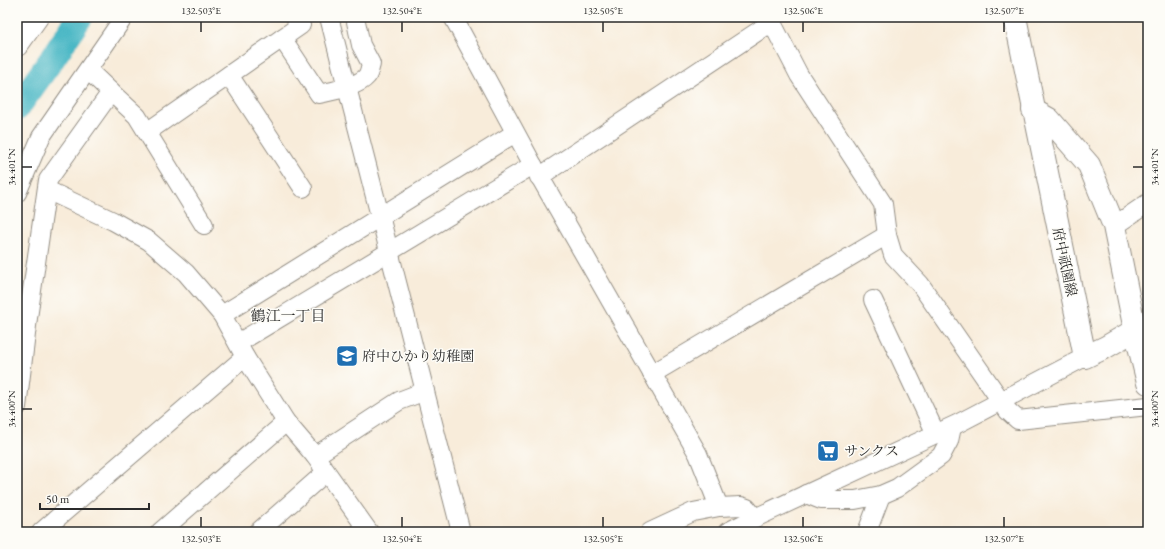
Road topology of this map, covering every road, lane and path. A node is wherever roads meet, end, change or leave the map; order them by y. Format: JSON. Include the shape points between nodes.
{"nodes":[{"id":1,"x":37,"y":17,"type":"edge"},
{"id":2,"x":124,"y":17,"type":"edge"},
{"id":3,"x":295,"y":17,"type":"edge"},
{"id":4,"x":329,"y":17,"type":"edge"},
{"id":5,"x":355,"y":17,"type":"edge"},
{"id":6,"x":453,"y":17,"type":"edge"},
{"id":7,"x":1015,"y":17,"type":"edge"},
{"id":8,"x":770,"y":20,"type":"edge"},
{"id":9,"x":282,"y":38,"type":"junction"},
{"id":10,"x":17,"y":45,"type":"edge"},
{"id":11,"x":88,"y":70,"type":"junction"},
{"id":12,"x":229,"y":75,"type":"junction"},
{"id":13,"x":347,"y":87,"type":"junction"},
{"id":14,"x":111,"y":92,"type":"junction"},
{"id":15,"x":1034,"y":110,"type":"junction"},
{"id":16,"x":147,"y":132,"type":"junction"},
{"id":17,"x":515,"y":133,"type":"junction"},
{"id":18,"x":536,"y":171,"type":"junction"},
{"id":19,"x":303,"y":188,"type":"dead end"},
{"id":20,"x":47,"y":190,"type":"junction"},
{"id":21,"x":17,"y":193,"type":"edge"},
{"id":22,"x":1148,"y":202,"type":"edge"},
{"id":23,"x":380,"y":217,"type":"junction"},
{"id":24,"x":204,"y":225,"type":"dead end"},
{"id":25,"x":1114,"y":226,"type":"junction"},
{"id":26,"x":888,"y":235,"type":"junction"},
{"id":27,"x":389,"y":251,"type":"junction"},
{"id":28,"x":873,"y":300,"type":"dead end"},
{"id":29,"x":222,"y":315,"type":"junction"},
{"id":30,"x":1142,"y":326,"type":"edge"},
{"id":31,"x":241,"y":350,"type":"junction"},
{"id":32,"x":1085,"y":357,"type":"junction"},
{"id":33,"x":652,"y":374,"type":"junction"},
{"id":34,"x":1148,"y":383,"type":"edge"},
{"id":35,"x":425,"y":391,"type":"junction"},
{"id":36,"x":1001,"y":401,"type":"junction"},
{"id":37,"x":1148,"y":406,"type":"edge"},
{"id":38,"x":17,"y":407,"type":"edge"},
{"id":39,"x":286,"y":422,"type":"junction"},
{"id":40,"x":944,"y":430,"type":"junction"},
{"id":41,"x":315,"y":456,"type":"junction"},
{"id":42,"x":326,"y":472,"type":"junction"},
{"id":43,"x":806,"y":494,"type":"junction"},
{"id":44,"x":881,"y":495,"type":"junction"},
{"id":45,"x":719,"y":507,"type":"junction"},
{"id":46,"x":755,"y":518,"type":"junction"},
{"id":47,"x":41,"y":532,"type":"edge"},
{"id":48,"x":160,"y":532,"type":"edge"},
{"id":49,"x":258,"y":532,"type":"edge"},
{"id":50,"x":369,"y":532,"type":"edge"},
{"id":51,"x":461,"y":532,"type":"edge"},
{"id":52,"x":650,"y":532,"type":"edge"},
{"id":53,"x":727,"y":532,"type":"edge"},
{"id":54,"x":867,"y":532,"type":"edge"}],
"edges":[{"from":1,"to":10,"type":"main road"},
{"from":2,"to":11,"type":"street"},
{"from":3,"to":9,"type":"street","via":[[301,25]]},
{"from":4,"to":13,"type":"street"},
{"from":5,"to":13,"type":"street","via":[[361,45],[371,64],[368,75],[360,82]]},
{"from":6,"to":17,"type":"street"},
{"from":7,"to":15,"type":"main road","name":"府中祇園線"},
{"from":8,"to":18,"type":"street"},
{"from":8,"to":26,"type":"street","via":[[799,75],[883,204]]},
{"from":9,"to":12,"type":"street"},
{"from":9,"to":13,"type":"street","via":[[319,94]]},
{"from":11,"to":14,"type":"street"},
{"from":11,"to":21,"type":"street","via":[[41,137]]},
{"from":12,"to":16,"type":"street"},
{"from":12,"to":19,"type":"street"},
{"from":13,"to":23,"type":"street"},
{"from":14,"to":16,"type":"street","via":[[137,116]]},
{"from":14,"to":20,"type":"street","via":[[48,180]]},
{"from":15,"to":25,"type":"main road","via":[[1048,119],[1089,165]]},
{"from":15,"to":32,"type":"main road","name":"府中祇園線"},
{"from":16,"to":24,"type":"street"},
{"from":17,"to":18,"type":"street"},
{"from":17,"to":23,"type":"street"},
{"from":18,"to":27,"type":"street"},
{"from":18,"to":33,"type":"street"},
{"from":20,"to":29,"type":"street","via":[[149,241],[186,273]]},
{"from":20,"to":38,"type":"street"},
{"from":22,"to":25,"type":"street"},
{"from":23,"to":27,"type":"street"},
{"from":23,"to":29,"type":"street"},
{"from":25,"to":30,"type":"main road"},
{"from":26,"to":33,"type":"street"},
{"from":26,"to":36,"type":"street","via":[[893,255],[920,284]]},
{"from":27,"to":31,"type":"street"},
{"from":27,"to":35,"type":"street"},
{"from":28,"to":40,"type":"street"},
{"from":29,"to":31,"type":"street"},
{"from":30,"to":32,"type":"main road"},
{"from":30,"to":34,"type":"main road"},
{"from":31,"to":39,"type":"street"},
{"from":31,"to":47,"type":"street"},
{"from":32,"to":36,"type":"street"},
{"from":33,"to":45,"type":"street","via":[[698,454]]},
{"from":35,"to":41,"type":"street","via":[[399,401]]},
{"from":35,"to":51,"type":"street"},
{"from":36,"to":37,"type":"street","via":[[1018,420]]},
{"from":36,"to":40,"type":"street"},
{"from":39,"to":41,"type":"street"},
{"from":39,"to":48,"type":"street"},
{"from":40,"to":43,"type":"street"},
{"from":40,"to":44,"type":"street","via":[[949,441],[941,456],[897,488]]},
{"from":41,"to":42,"type":"street"},
{"from":42,"to":49,"type":"street"},
{"from":42,"to":50,"type":"street"},
{"from":43,"to":44,"type":"street","via":[[821,500],[855,500]]},
{"from":43,"to":46,"type":"street"},
{"from":44,"to":54,"type":"street"},
{"from":45,"to":46,"type":"street","via":[[741,506],[747,508]]},
{"from":45,"to":52,"type":"street","via":[[693,512]]},
{"from":46,"to":53,"type":"street"}]}
